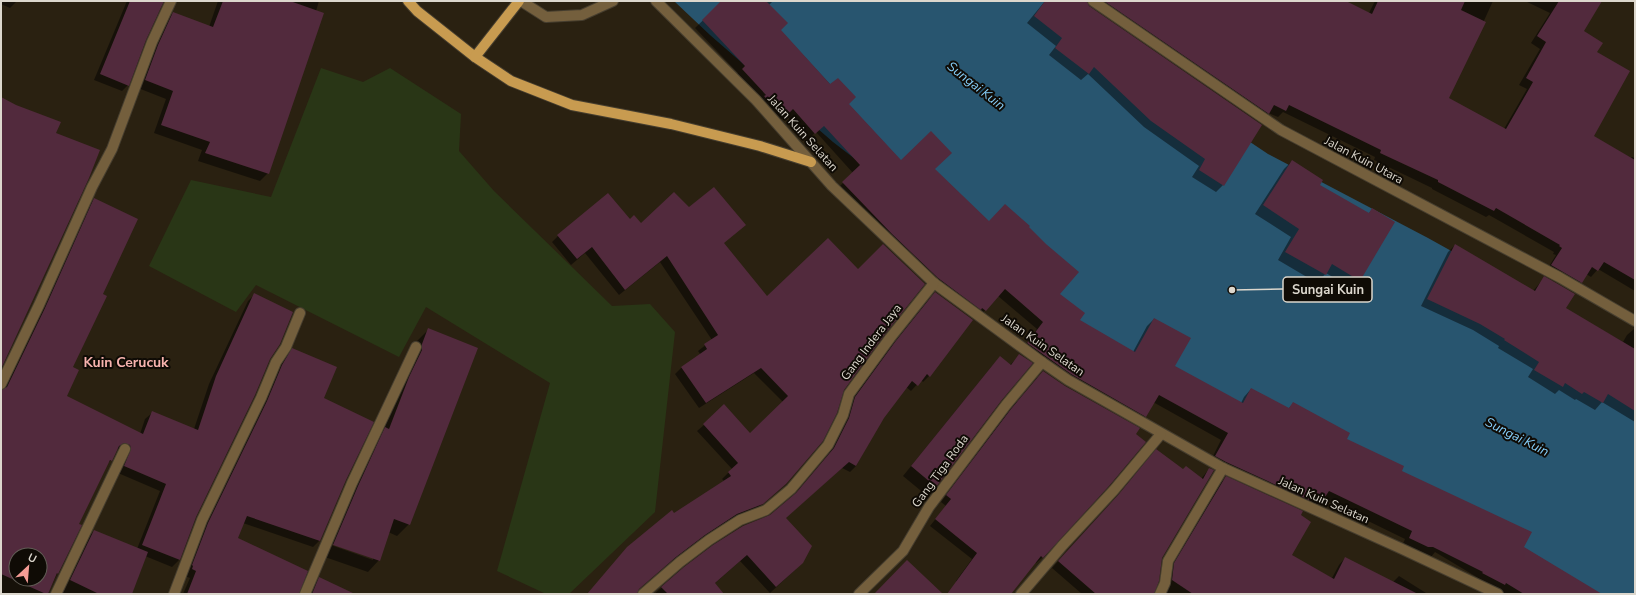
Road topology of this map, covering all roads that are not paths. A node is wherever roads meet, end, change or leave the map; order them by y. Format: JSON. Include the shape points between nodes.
{"nodes":[{"id":1,"x":171,"y":1,"type":"edge"},
{"id":2,"x":408,"y":1,"type":"edge"},
{"id":3,"x":520,"y":1,"type":"edge"},
{"id":4,"x":613,"y":1,"type":"edge"},
{"id":5,"x":656,"y":1,"type":"edge"},
{"id":6,"x":1093,"y":1,"type":"edge"},
{"id":7,"x":476,"y":57,"type":"junction"},
{"id":8,"x":811,"y":162,"type":"junction"},
{"id":9,"x":934,"y":283,"type":"junction"},
{"id":10,"x":300,"y":313,"type":"dead end"},
{"id":11,"x":1635,"y":321,"type":"edge"},
{"id":12,"x":416,"y":347,"type":"dead end"},
{"id":13,"x":1042,"y":362,"type":"junction"},
{"id":14,"x":1,"y":384,"type":"edge"},
{"id":15,"x":1161,"y":434,"type":"junction"},
{"id":16,"x":125,"y":449,"type":"dead end"},
{"id":17,"x":1223,"y":468,"type":"junction"},
{"id":18,"x":56,"y":594,"type":"edge"},
{"id":19,"x":174,"y":594,"type":"edge"},
{"id":20,"x":305,"y":594,"type":"edge"},
{"id":21,"x":643,"y":594,"type":"edge"},
{"id":22,"x":859,"y":594,"type":"edge"},
{"id":23,"x":1021,"y":594,"type":"edge"},
{"id":24,"x":1160,"y":594,"type":"edge"},
{"id":25,"x":1498,"y":594,"type":"edge"}],
"edges":[{"from":1,"to":14,"type":"street","via":[[152,42],[112,149]]},
{"from":2,"to":7,"type":"main road","via":[[416,11]]},
{"from":3,"to":4,"type":"street","via":[[546,16],[582,15]]},
{"from":3,"to":7,"type":"main road"},
{"from":5,"to":8,"type":"street","name":"Jalan Kuin Selatan","via":[[756,100]]},
{"from":6,"to":11,"type":"street","name":"Jalan Kuin Utara","via":[[1281,130],[1559,277]]},
{"from":7,"to":8,"type":"main road","via":[[511,81],[572,105],[671,124],[760,146]]},
{"from":8,"to":9,"type":"street","name":"Jalan Kuin Selatan","via":[[832,186]]},
{"from":9,"to":13,"type":"street","name":"Jalan Kuin Selatan"},
{"from":9,"to":21,"type":"street","name":"Gang Indera Jaya","via":[[849,394],[843,415],[828,445],[791,489],[766,510],[740,520],[709,540]]},
{"from":10,"to":19,"type":"street","via":[[202,520]]},
{"from":12,"to":20,"type":"street","via":[[352,483]]},
{"from":13,"to":15,"type":"street","name":"Jalan Kuin Selatan"},
{"from":13,"to":22,"type":"street","name":"Gang Tiga Roda","via":[[929,507],[904,551]]},
{"from":15,"to":17,"type":"street","name":"Jalan Kuin Selatan"},
{"from":15,"to":23,"type":"street"},
{"from":16,"to":18,"type":"street"},
{"from":17,"to":24,"type":"street","via":[[1168,560],[1165,582]]},
{"from":17,"to":25,"type":"street","name":"Jalan Kuin Selatan"}]}
